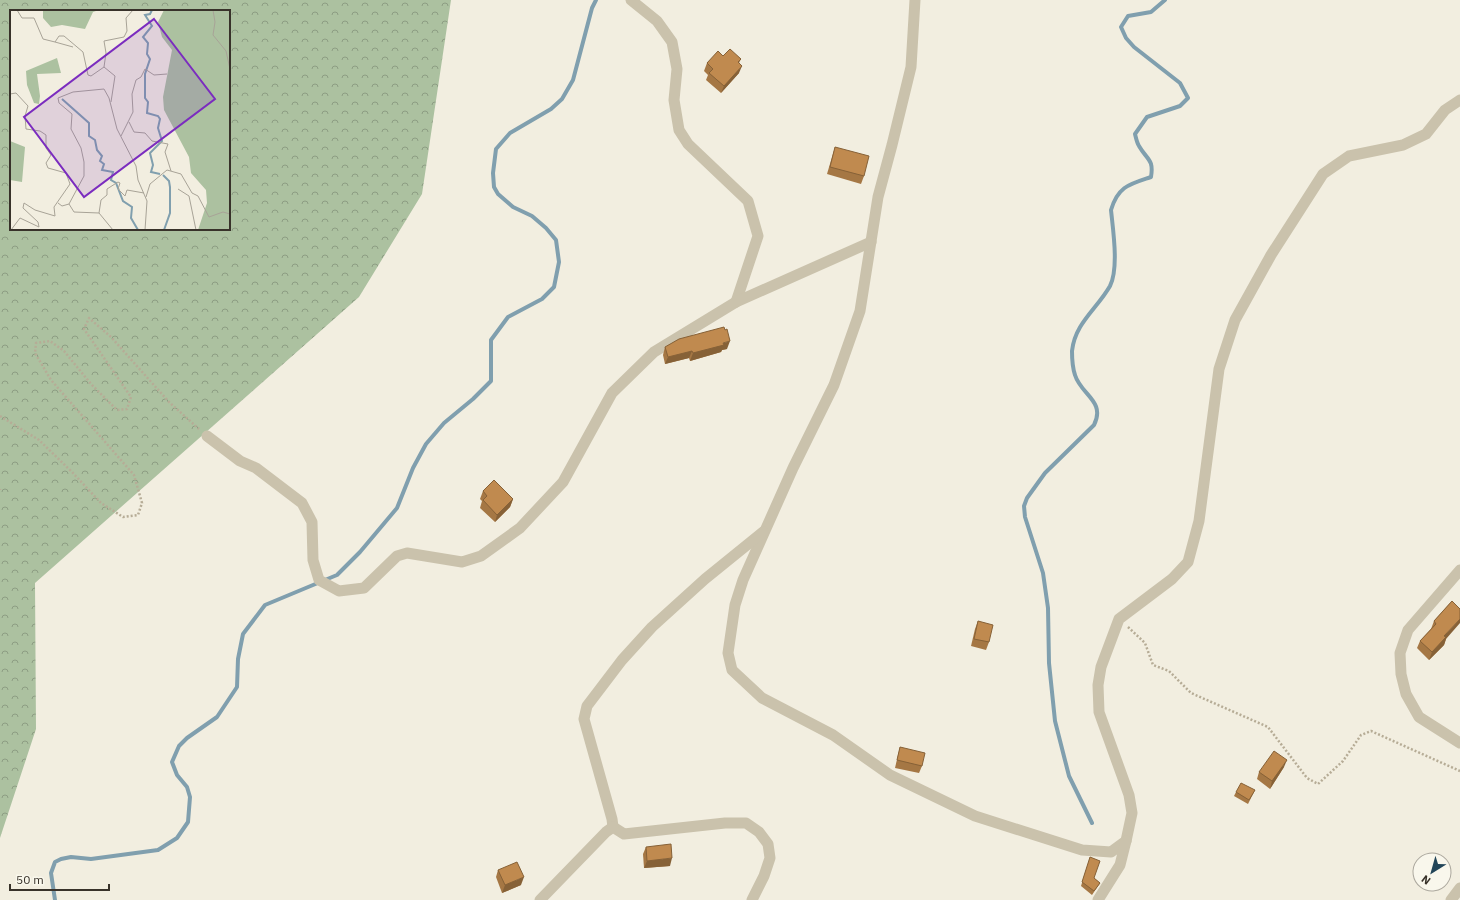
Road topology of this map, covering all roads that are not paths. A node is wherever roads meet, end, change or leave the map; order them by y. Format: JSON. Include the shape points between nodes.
{"nodes":[{"id":1,"x":631,"y":0,"type":"edge"},
{"id":2,"x":915,"y":0,"type":"edge"},
{"id":3,"x":1460,"y":100,"type":"edge"},
{"id":4,"x":871,"y":242,"type":"junction"},
{"id":5,"x":736,"y":302,"type":"junction"},
{"id":6,"x":206,"y":436,"type":"road end"},
{"id":7,"x":765,"y":530,"type":"junction"},
{"id":8,"x":1460,"y":570,"type":"edge"},
{"id":9,"x":1460,"y":743,"type":"edge"},
{"id":10,"x":613,"y":827,"type":"junction"},
{"id":11,"x":1126,"y":841,"type":"junction"},
{"id":12,"x":1460,"y":888,"type":"edge"},
{"id":13,"x":540,"y":900,"type":"edge"},
{"id":14,"x":752,"y":900,"type":"edge"},
{"id":15,"x":1098,"y":900,"type":"edge"},
{"id":16,"x":1451,"y":900,"type":"edge"}],
"edges":[{"from":1,"to":5,"type":"street","via":[[656,21],[672,42],[677,68],[674,100],[679,130],[688,144],[748,201],[758,236]]},
{"from":2,"to":4,"type":"street","via":[[911,67],[878,197]]},
{"from":3,"to":11,"type":"street","via":[[1445,110],[1426,134],[1403,145],[1349,156],[1323,174],[1271,255],[1235,320],[1220,369],[1199,521],[1188,562],[1172,579],[1119,619],[1101,667],[1099,712],[1130,795],[1132,813]]},
{"from":4,"to":5,"type":"street"},
{"from":4,"to":7,"type":"street","via":[[860,310],[834,385]]},
{"from":5,"to":6,"type":"street","via":[[654,352],[612,393],[563,482],[520,528],[481,556],[462,562],[407,554],[397,556],[364,588],[339,591],[319,580],[313,560],[312,522],[302,503],[256,468],[240,461]]},
{"from":7,"to":10,"type":"street","via":[[652,627],[622,660],[587,706],[584,719]]},
{"from":7,"to":11,"type":"street","via":[[735,605],[728,653],[732,670],[762,698],[833,735],[890,775],[975,816],[1082,850],[1111,852]]},
{"from":8,"to":9,"type":"street","via":[[1408,630],[1400,653],[1401,674],[1406,694],[1419,717]]},
{"from":10,"to":13,"type":"street"},
{"from":10,"to":14,"type":"street","via":[[624,834],[726,823],[746,824],[759,832],[768,844],[770,858]]},
{"from":11,"to":15,"type":"street","via":[[1120,865]]},
{"from":12,"to":16,"type":"street"}]}
